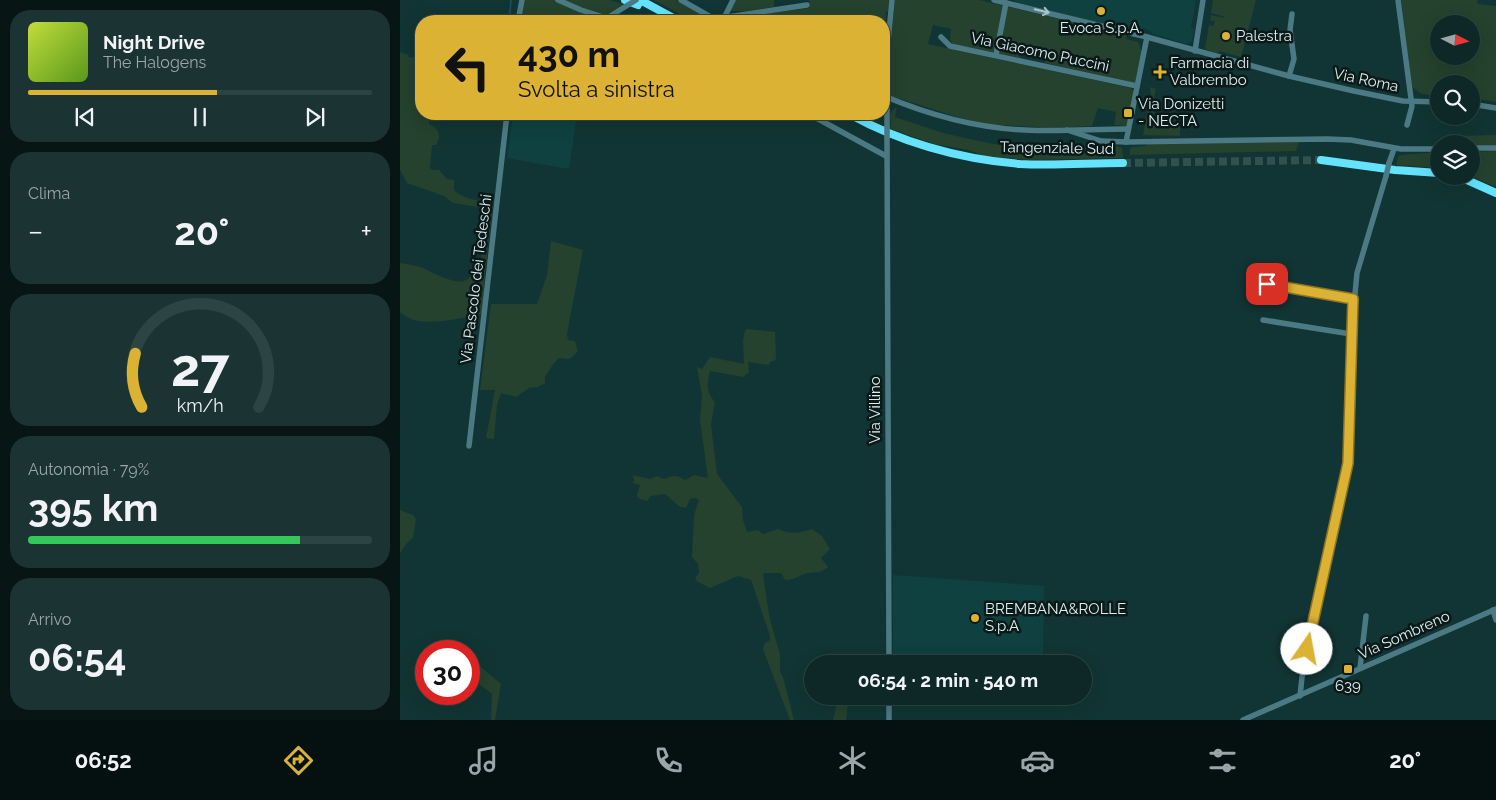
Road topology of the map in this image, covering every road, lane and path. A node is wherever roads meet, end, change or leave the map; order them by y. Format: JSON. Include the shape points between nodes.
{"nodes":[{"id":1,"x":522,"y":0,"type":"edge"},
{"id":2,"x":558,"y":0,"type":"edge"},
{"id":3,"x":625,"y":0,"type":"edge"},
{"id":4,"x":681,"y":0,"type":"edge"},
{"id":5,"x":733,"y":0,"type":"edge"},
{"id":6,"x":892,"y":0,"type":"edge"},
{"id":7,"x":994,"y":0,"type":"edge"},
{"id":8,"x":1202,"y":0,"type":"edge"},
{"id":9,"x":1398,"y":0,"type":"edge"},
{"id":10,"x":641,"y":1,"type":"edge"},
{"id":11,"x":1006,"y":3,"type":"junction"},
{"id":12,"x":806,"y":5,"type":"dead end"},
{"id":13,"x":1292,"y":14,"type":"dead end"},
{"id":14,"x":519,"y":15,"type":"edge"},
{"id":15,"x":593,"y":15,"type":"edge"},
{"id":16,"x":614,"y":15,"type":"edge"},
{"id":17,"x":668,"y":15,"type":"edge"},
{"id":18,"x":707,"y":15,"type":"edge"},
{"id":19,"x":726,"y":15,"type":"edge"},
{"id":20,"x":743,"y":15,"type":"edge"},
{"id":21,"x":890,"y":21,"type":"edge"},
{"id":22,"x":941,"y":37,"type":"dead end"},
{"id":23,"x":1147,"y":37,"type":"junction"},
{"id":24,"x":1195,"y":51,"type":"junction"},
{"id":25,"x":996,"y":55,"type":"junction"},
{"id":26,"x":1289,"y":76,"type":"junction"},
{"id":27,"x":1137,"y":86,"type":"junction"},
{"id":28,"x":890,"y":98,"type":"edge"},
{"id":29,"x":1412,"y":102,"type":"junction"},
{"id":30,"x":1430,"y":102,"type":"edge"},
{"id":31,"x":1480,"y":105,"type":"edge"},
{"id":32,"x":1496,"y":108,"type":"edge"},
{"id":33,"x":506,"y":120,"type":"edge"},
{"id":34,"x":820,"y":120,"type":"edge"},
{"id":35,"x":861,"y":120,"type":"edge"},
{"id":36,"x":886,"y":120,"type":"edge"},
{"id":37,"x":1407,"y":125,"type":"dead end"},
{"id":38,"x":1128,"y":129,"type":"junction"},
{"id":39,"x":1067,"y":130,"type":"junction"},
{"id":40,"x":1126,"y":142,"type":"junction"},
{"id":41,"x":1480,"y":148,"type":"edge"},
{"id":42,"x":1496,"y":148,"type":"edge"},
{"id":43,"x":1394,"y":149,"type":"junction"},
{"id":44,"x":1430,"y":149,"type":"edge"},
{"id":45,"x":886,"y":156,"type":"junction"},
{"id":46,"x":1321,"y":160,"type":"tunnel mouth"},
{"id":47,"x":1123,"y":163,"type":"tunnel mouth"},
{"id":48,"x":1430,"y":172,"type":"edge"},
{"id":49,"x":1478,"y":185,"type":"edge"},
{"id":50,"x":1496,"y":193,"type":"edge"},
{"id":51,"x":1267,"y":284,"type":"dead end"},
{"id":52,"x":1353,"y":299,"type":"junction"},
{"id":53,"x":1263,"y":320,"type":"dead end"},
{"id":54,"x":1351,"y":334,"type":"junction"},
{"id":55,"x":469,"y":446,"type":"dead end"},
{"id":56,"x":1495,"y":609,"type":"edge"},
{"id":57,"x":1366,"y":616,"type":"dead end"},
{"id":58,"x":1496,"y":620,"type":"edge"},
{"id":59,"x":888,"y":655,"type":"edge"},
{"id":60,"x":1360,"y":668,"type":"junction"},
{"id":61,"x":1300,"y":696,"type":"junction"},
{"id":62,"x":889,"y":705,"type":"edge"},
{"id":63,"x":889,"y":720,"type":"edge"},
{"id":64,"x":1243,"y":720,"type":"edge"}],
"edges":[{"from":1,"to":14,"type":"street"},
{"from":2,"to":15,"type":"street"},
{"from":3,"to":10,"type":"highway","via":[[639,5]]},
{"from":4,"to":18,"type":"street"},
{"from":5,"to":19,"type":"street"},
{"from":6,"to":21,"type":"street"},
{"from":7,"to":11,"type":"street","name":"Via Roma"},
{"from":8,"to":24,"type":"street"},
{"from":9,"to":29,"type":"street"},
{"from":10,"to":16,"type":"street","bridge":true},
{"from":10,"to":17,"type":"highway"},
{"from":11,"to":23,"type":"street","name":"Via Roma","one_way":true},
{"from":11,"to":25,"type":"street"},
{"from":12,"to":20,"type":"street"},
{"from":13,"to":26,"type":"street","via":[[1290,30],[1294,59]]},
{"from":22,"to":25,"type":"street","name":"Via Giacomo Puccini","via":[[950,46]]},
{"from":23,"to":24,"type":"street","name":"Via Roma"},
{"from":23,"to":27,"type":"street"},
{"from":24,"to":26,"type":"street","name":"Via Roma"},
{"from":25,"to":27,"type":"street","name":"Via Giacomo Puccini"},
{"from":26,"to":29,"type":"street","name":"Via Roma"},
{"from":27,"to":38,"type":"street"},
{"from":28,"to":39,"type":"street","via":[[950,120],[976,125],[1016,130]]},
{"from":29,"to":30,"type":"street","name":"Via Roma"},
{"from":29,"to":37,"type":"street"},
{"from":31,"to":32,"type":"street"},
{"from":33,"to":55,"type":"street","name":"Via Pascolo dei Tedeschi"},
{"from":34,"to":45,"type":"street"},
{"from":35,"to":47,"type":"highway","name":"Tangenziale Sud","via":[[915,143],[975,158],[1021,164]]},
{"from":36,"to":45,"type":"street","name":"Via Villino","bridge":true},
{"from":38,"to":39,"type":"street"},
{"from":38,"to":40,"type":"street"},
{"from":39,"to":40,"type":"street","via":[[1101,140]]},
{"from":40,"to":43,"type":"street","via":[[1342,139]]},
{"from":41,"to":42,"type":"street"},
{"from":43,"to":44,"type":"street"},
{"from":43,"to":52,"type":"street","bridge":true,"via":[[1357,273]]},
{"from":45,"to":59,"type":"street","name":"Via Villino"},
{"from":46,"to":48,"type":"highway"},
{"from":49,"to":50,"type":"highway"},
{"from":51,"to":52,"type":"street"},
{"from":52,"to":54,"type":"street"},
{"from":53,"to":54,"type":"street"},
{"from":54,"to":61,"type":"street","via":[[1347,471],[1303,668]]},
{"from":56,"to":58,"type":"street"},
{"from":56,"to":60,"type":"street","name":"Via Sombreno"},
{"from":57,"to":60,"type":"street"},
{"from":60,"to":61,"type":"street","name":"Via Sombreno"},
{"from":61,"to":64,"type":"street","name":"Via Sombreno"},
{"from":62,"to":63,"type":"street"}]}
